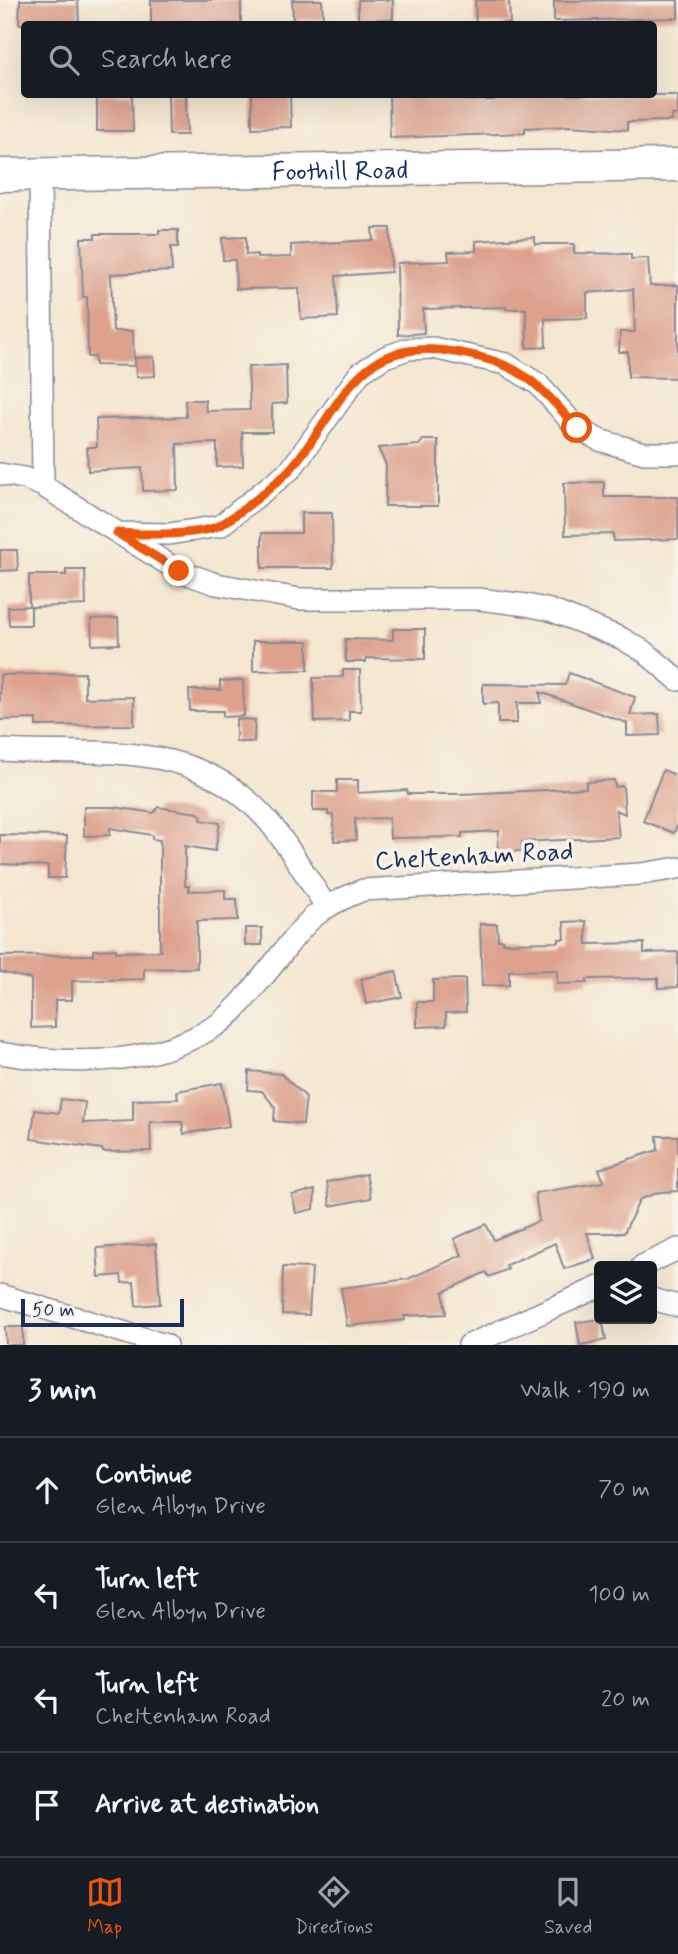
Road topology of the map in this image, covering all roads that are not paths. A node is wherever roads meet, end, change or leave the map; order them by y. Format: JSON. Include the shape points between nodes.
{"nodes":[{"id":1,"x":678,"y":165,"type":"edge"},
{"id":2,"x":0,"y":175,"type":"edge"},
{"id":3,"x":40,"y":175,"type":"junction"},
{"id":4,"x":678,"y":453,"type":"edge"},
{"id":5,"x":0,"y":474,"type":"edge"},
{"id":6,"x":43,"y":486,"type":"junction"},
{"id":7,"x":117,"y":533,"type":"junction"},
{"id":8,"x":678,"y":680,"type":"edge"},
{"id":9,"x":0,"y":750,"type":"edge"},
{"id":10,"x":678,"y":868,"type":"edge"},
{"id":11,"x":326,"y":906,"type":"junction"},
{"id":12,"x":0,"y":1053,"type":"edge"},
{"id":13,"x":678,"y":1249,"type":"edge"},
{"id":14,"x":653,"y":1261,"type":"edge"},
{"id":15,"x":594,"y":1290,"type":"edge"},
{"id":16,"x":0,"y":1295,"type":"edge"},
{"id":17,"x":657,"y":1300,"type":"edge"},
{"id":18,"x":678,"y":1306,"type":"edge"},
{"id":19,"x":491,"y":1341,"type":"edge"},
{"id":20,"x":166,"y":1345,"type":"edge"},
{"id":21,"x":469,"y":1345,"type":"edge"}],
"edges":[{"from":1,"to":3,"type":"main road","name":"Foothill Road"},
{"from":2,"to":3,"type":"main road","name":"Foothill Road"},
{"from":3,"to":6,"type":"street"},
{"from":4,"to":7,"type":"street","via":[[644,453],[599,440],[577,428],[538,384],[506,363],[433,348],[408,349],[385,356],[360,373],[290,468],[220,526],[169,534]]},
{"from":5,"to":6,"type":"street"},
{"from":6,"to":7,"type":"street"},
{"from":7,"to":8,"type":"street","via":[[179,571],[257,594],[299,599],[479,599],[550,610],[621,638]]},
{"from":9,"to":11,"type":"street","via":[[130,753],[201,770],[241,793],[269,822]]},
{"from":10,"to":11,"type":"street","name":"Cheltenham Road","via":[[363,890]]},
{"from":11,"to":12,"type":"street","name":"Cheltenham Road","via":[[294,933],[264,977],[234,1009],[218,1024],[186,1041],[115,1059],[68,1061]]},
{"from":13,"to":14,"type":"street"},
{"from":15,"to":19,"type":"street"},
{"from":16,"to":20,"type":"street"},
{"from":17,"to":18,"type":"street"},
{"from":19,"to":21,"type":"street"}]}
